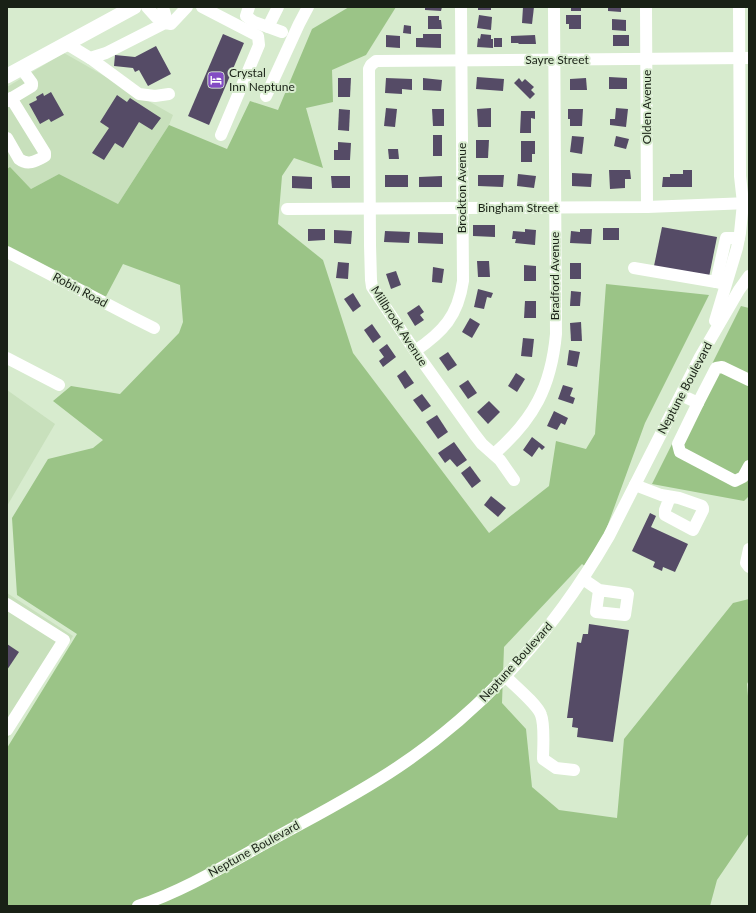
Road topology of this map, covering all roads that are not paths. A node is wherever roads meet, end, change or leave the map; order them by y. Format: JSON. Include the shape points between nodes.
{"nodes":[{"id":1,"x":134,"y":7,"type":"edge"},
{"id":2,"x":147,"y":7,"type":"edge"},
{"id":3,"x":163,"y":7,"type":"edge"},
{"id":4,"x":187,"y":7,"type":"edge"},
{"id":5,"x":202,"y":7,"type":"edge"},
{"id":6,"x":249,"y":7,"type":"edge"},
{"id":7,"x":278,"y":7,"type":"edge"},
{"id":8,"x":308,"y":7,"type":"edge"},
{"id":9,"x":461,"y":7,"type":"edge"},
{"id":10,"x":554,"y":7,"type":"edge"},
{"id":11,"x":646,"y":7,"type":"edge"},
{"id":12,"x":739,"y":7,"type":"edge"},
{"id":13,"x":166,"y":23,"type":"junction"},
{"id":14,"x":268,"y":27,"type":"junction"},
{"id":15,"x":296,"y":29,"type":"junction"},
{"id":16,"x":282,"y":32,"type":"junction"},
{"id":17,"x":290,"y":43,"type":"junction"},
{"id":18,"x":67,"y":44,"type":"junction"},
{"id":19,"x":90,"y":58,"type":"junction"},
{"id":20,"x":744,"y":58,"type":"edge"},
{"id":21,"x":646,"y":59,"type":"junction"},
{"id":22,"x":462,"y":60,"type":"junction"},
{"id":23,"x":554,"y":60,"type":"junction"},
{"id":24,"x":21,"y":68,"type":"junction"},
{"id":25,"x":369,"y":69,"type":"joint"},
{"id":26,"x":7,"y":76,"type":"edge"},
{"id":27,"x":169,"y":94,"type":"dead end"},
{"id":28,"x":266,"y":96,"type":"dead end"},
{"id":29,"x":9,"y":100,"type":"edge"},
{"id":30,"x":744,"y":113,"type":"edge"},
{"id":31,"x":221,"y":135,"type":"dead end"},
{"id":32,"x":7,"y":138,"type":"edge"},
{"id":33,"x":11,"y":156,"type":"edge"},
{"id":34,"x":746,"y":203,"type":"edge"},
{"id":35,"x":648,"y":207,"type":"junction"},
{"id":36,"x":463,"y":208,"type":"junction"},
{"id":37,"x":555,"y":208,"type":"junction"},
{"id":38,"x":287,"y":209,"type":"dead end"},
{"id":39,"x":370,"y":209,"type":"junction"},
{"id":40,"x":749,"y":224,"type":"edge"},
{"id":41,"x":743,"y":238,"type":"edge"},
{"id":42,"x":7,"y":252,"type":"edge"},
{"id":43,"x":634,"y":268,"type":"dead end"},
{"id":44,"x":749,"y":276,"type":"edge"},
{"id":45,"x":721,"y":283,"type":"junction"},
{"id":46,"x":154,"y":328,"type":"dead end"},
{"id":47,"x":708,"y":345,"type":"junction"},
{"id":48,"x":415,"y":351,"type":"junction"},
{"id":49,"x":7,"y":358,"type":"edge"},
{"id":50,"x":748,"y":380,"type":"edge"},
{"id":51,"x":59,"y":385,"type":"dead end"},
{"id":52,"x":681,"y":395,"type":"junction"},
{"id":53,"x":698,"y":403,"type":"junction"},
{"id":54,"x":494,"y":454,"type":"junction"},
{"id":55,"x":749,"y":466,"type":"edge"},
{"id":56,"x":514,"y":480,"type":"dead end"},
{"id":57,"x":635,"y":485,"type":"junction"},
{"id":58,"x":670,"y":497,"type":"dead end"},
{"id":59,"x":749,"y":549,"type":"edge"},
{"id":60,"x":749,"y":568,"type":"edge"},
{"id":61,"x":583,"y":579,"type":"junction"},
{"id":62,"x":599,"y":590,"type":"dead end"},
{"id":63,"x":7,"y":604,"type":"edge"},
{"id":64,"x":506,"y":677,"type":"junction"},
{"id":65,"x":7,"y":730,"type":"edge"},
{"id":66,"x":574,"y":770,"type":"dead end"},
{"id":67,"x":138,"y":906,"type":"edge"}],
"edges":[{"from":1,"to":18,"type":"main road"},
{"from":2,"to":13,"type":"street"},
{"from":3,"to":13,"type":"street"},
{"from":4,"to":13,"type":"street","via":[[171,24]]},
{"from":5,"to":31,"type":"street","via":[[258,36],[259,44]]},
{"from":6,"to":14,"type":"street","via":[[246,16]]},
{"from":7,"to":14,"type":"street"},
{"from":8,"to":15,"type":"street"},
{"from":9,"to":22,"type":"street","name":"Brockton Avenue"},
{"from":10,"to":23,"type":"street","name":"Bradford Avenue"},
{"from":11,"to":21,"type":"street","name":"Olden Avenue"},
{"from":12,"to":20,"type":"street"},
{"from":13,"to":19,"type":"street","via":[[106,53]]},
{"from":14,"to":16,"type":"street"},
{"from":15,"to":16,"type":"street","via":[[285,27]]},
{"from":15,"to":17,"type":"street"},
{"from":16,"to":17,"type":"street","via":[[282,39]]},
{"from":17,"to":28,"type":"street"},
{"from":18,"to":19,"type":"street"},
{"from":18,"to":24,"type":"main road"},
{"from":19,"to":27,"type":"street","via":[[138,94]]},
{"from":20,"to":21,"type":"street","name":"Sayre Street"},
{"from":20,"to":30,"type":"street"},
{"from":21,"to":23,"type":"street","name":"Sayre Street"},
{"from":21,"to":35,"type":"street","name":"Olden Avenue"},
{"from":22,"to":23,"type":"street","name":"Sayre Street"},
{"from":22,"to":25,"type":"street","name":"Sayre Street","via":[[376,61]]},
{"from":22,"to":36,"type":"street","name":"Brockton Avenue"},
{"from":23,"to":37,"type":"street","name":"Bradford Avenue"},
{"from":24,"to":26,"type":"main road"},
{"from":24,"to":29,"type":"street","via":[[32,86]]},
{"from":25,"to":39,"type":"street","name":"Millbrook Avenue"},
{"from":29,"to":33,"type":"street","via":[[45,153],[45,156],[33,163]]},
{"from":30,"to":34,"type":"street","via":[[740,176]]},
{"from":32,"to":33,"type":"street"},
{"from":34,"to":35,"type":"street","name":"Bingham Street"},
{"from":34,"to":41,"type":"street"},
{"from":35,"to":37,"type":"street","name":"Bingham Street"},
{"from":36,"to":37,"type":"street","name":"Bingham Street"},
{"from":36,"to":39,"type":"street","name":"Bingham Street"},
{"from":36,"to":48,"type":"street","name":"Brockton Avenue","via":[[463,281],[458,302],[440,332]]},
{"from":37,"to":54,"type":"street","name":"Bradford Avenue","via":[[556,334],[551,367],[531,414],[519,430]]},
{"from":38,"to":39,"type":"street","name":"Bingham Street"},
{"from":39,"to":48,"type":"street","name":"Millbrook Avenue","via":[[372,287]]},
{"from":40,"to":41,"type":"street"},
{"from":41,"to":45,"type":"street"},
{"from":42,"to":46,"type":"street","name":"Robin Road"},
{"from":43,"to":45,"type":"street"},
{"from":44,"to":47,"type":"street","name":"Neptune Boulevard"},
{"from":45,"to":47,"type":"street"},
{"from":47,"to":52,"type":"street","name":"Neptune Boulevard"},
{"from":48,"to":54,"type":"street","name":"Millbrook Avenue","via":[[475,435]]},
{"from":49,"to":51,"type":"street"},
{"from":50,"to":53,"type":"street","via":[[722,367],[716,368]]},
{"from":52,"to":53,"type":"street"},
{"from":52,"to":57,"type":"street","name":"Neptune Boulevard"},
{"from":53,"to":55,"type":"street","via":[[678,444],[680,452],[735,481],[743,477]]},
{"from":54,"to":56,"type":"street","name":"Millbrook Avenue"},
{"from":57,"to":58,"type":"street"},
{"from":57,"to":61,"type":"street","name":"Neptune Boulevard"},
{"from":59,"to":60,"type":"street","via":[[746,563]]},
{"from":61,"to":62,"type":"street"},
{"from":61,"to":64,"type":"street","name":"Neptune Boulevard","via":[[543,634]]},
{"from":63,"to":65,"type":"street","via":[[64,640]]},
{"from":64,"to":66,"type":"street","via":[[530,700],[541,715],[543,759],[556,768]]},
{"from":64,"to":67,"type":"street","name":"Neptune Boulevard","via":[[460,720],[374,783],[201,878]]}]}
